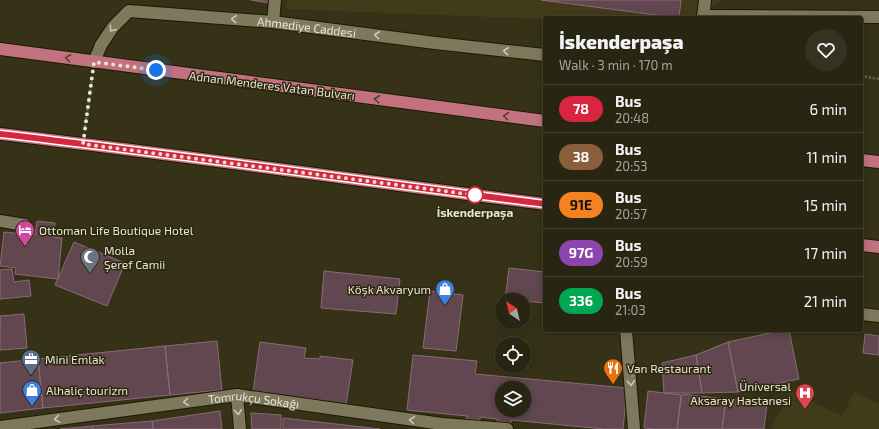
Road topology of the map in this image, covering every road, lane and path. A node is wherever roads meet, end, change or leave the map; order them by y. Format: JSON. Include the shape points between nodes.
{"nodes":[{"id":1,"x":276,"y":0,"type":"edge"},
{"id":2,"x":705,"y":0,"type":"edge"},
{"id":3,"x":130,"y":5,"type":"edge"},
{"id":4,"x":703,"y":16,"type":"edge"},
{"id":5,"x":863,"y":17,"type":"edge"},
{"id":6,"x":879,"y":17,"type":"edge"},
{"id":7,"x":272,"y":22,"type":"junction"},
{"id":8,"x":0,"y":49,"type":"edge"},
{"id":9,"x":543,"y":55,"type":"edge"},
{"id":10,"x":94,"y":62,"type":"junction"},
{"id":11,"x":863,"y":76,"type":"edge"},
{"id":12,"x":879,"y":79,"type":"edge"},
{"id":13,"x":543,"y":120,"type":"edge"},
{"id":14,"x":0,"y":134,"type":"edge"},
{"id":15,"x":83,"y":144,"type":"junction"},
{"id":16,"x":863,"y":160,"type":"edge"},
{"id":17,"x":879,"y":162,"type":"edge"},
{"id":18,"x":543,"y":204,"type":"edge"},
{"id":19,"x":0,"y":221,"type":"edge"},
{"id":20,"x":25,"y":225,"type":"dead end"},
{"id":21,"x":863,"y":245,"type":"edge"},
{"id":22,"x":879,"y":247,"type":"edge"},
{"id":23,"x":863,"y":314,"type":"edge"},
{"id":24,"x":879,"y":316,"type":"edge"},
{"id":25,"x":626,"y":332,"type":"edge"},
{"id":26,"x":237,"y":395,"type":"junction"},
{"id":27,"x":442,"y":426,"type":"edge"},
{"id":28,"x":0,"y":427,"type":"edge"},
{"id":29,"x":240,"y":429,"type":"edge"},
{"id":30,"x":507,"y":429,"type":"edge"},
{"id":31,"x":634,"y":429,"type":"edge"}],
"edges":[{"from":1,"to":7,"type":"street"},
{"from":2,"to":4,"type":"street"},
{"from":7,"to":3,"type":"street","name":"Ahmediye Caddesi","one_way":true},
{"from":3,"to":10,"type":"street","name":"Ahmediye Caddesi","one_way":true,"via":[[101,45]]},
{"from":5,"to":6,"type":"street"},
{"from":9,"to":7,"type":"street","name":"Ahmediye Caddesi","one_way":true},
{"from":10,"to":8,"type":"main road","name":"Adnan Menderes Vatan Bulvarı","one_way":true},
{"from":13,"to":10,"type":"main road","name":"Adnan Menderes Vatan Bulvarı","one_way":true},
{"from":10,"to":15,"type":"path"},
{"from":11,"to":12,"type":"path"},
{"from":14,"to":15,"type":"main road"},
{"from":15,"to":18,"type":"main road"},
{"from":16,"to":17,"type":"main road"},
{"from":19,"to":20,"type":"street"},
{"from":21,"to":22,"type":"main road"},
{"from":23,"to":24,"type":"street"},
{"from":25,"to":31,"type":"street","one_way":true},
{"from":27,"to":26,"type":"street","name":"Tomrukçu Sokağı","one_way":true},
{"from":26,"to":28,"type":"street","name":"Tomrukçu Sokağı","one_way":true},
{"from":26,"to":29,"type":"street","one_way":true},
{"from":27,"to":30,"type":"street","name":"Tomrukçu Sokağı"}]}
